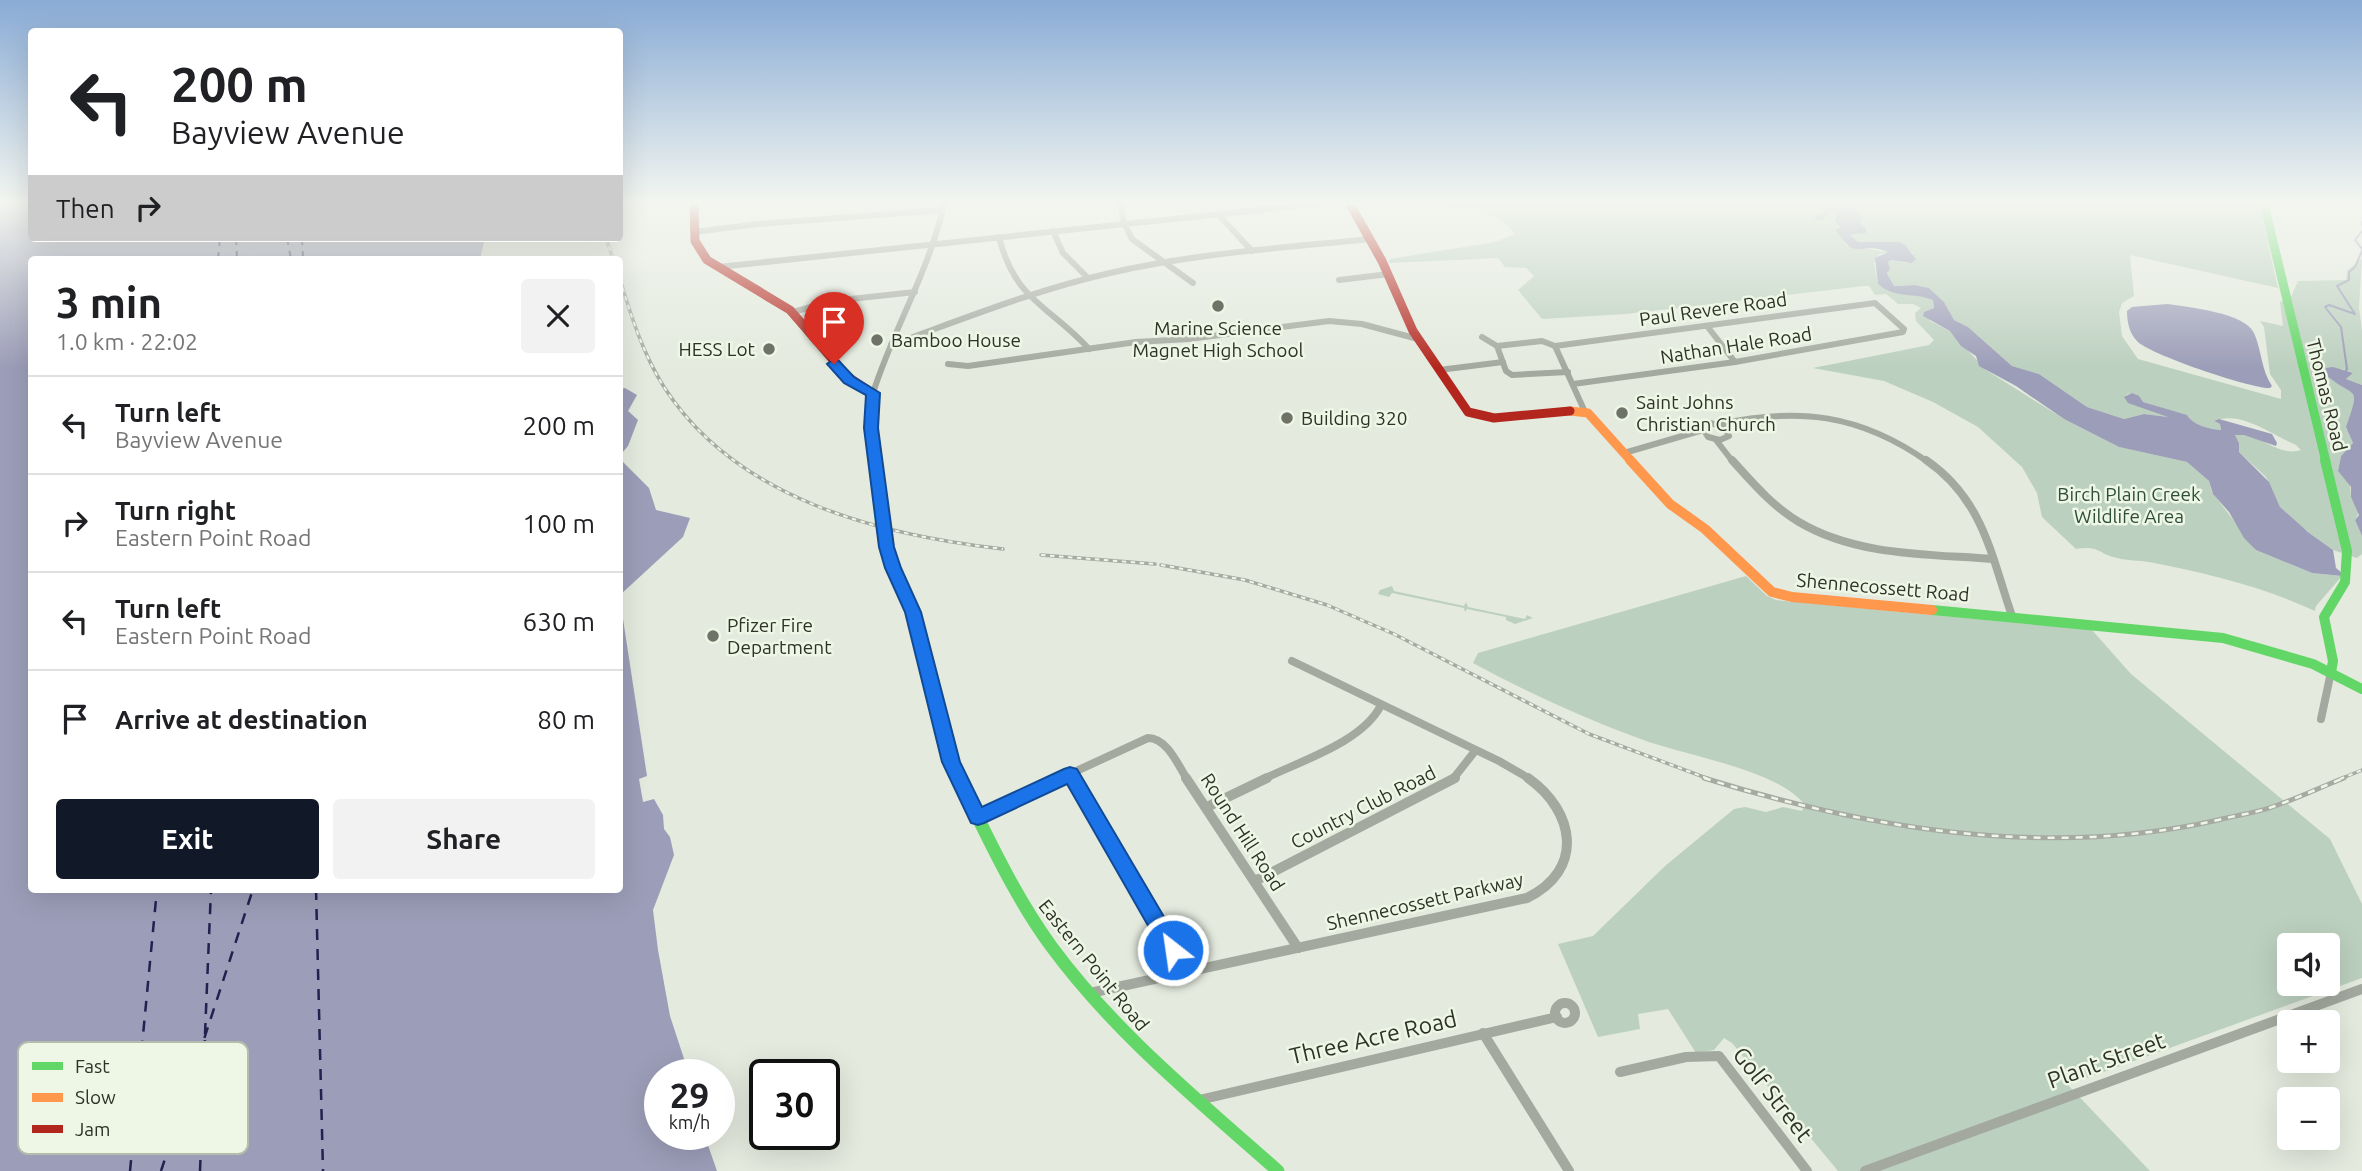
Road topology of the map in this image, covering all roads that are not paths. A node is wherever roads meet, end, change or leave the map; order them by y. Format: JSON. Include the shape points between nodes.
{"nodes":[{"id":1,"x":708,"y":259,"type":"edge"},
{"id":2,"x":797,"y":259,"type":"edge"},
{"id":3,"x":929,"y":259,"type":"edge"},
{"id":4,"x":1005,"y":259,"type":"edge"},
{"id":5,"x":1068,"y":259,"type":"edge"},
{"id":6,"x":1159,"y":259,"type":"edge"},
{"id":7,"x":1191,"y":259,"type":"edge"},
{"id":8,"x":1381,"y":259,"type":"edge"},
{"id":9,"x":2277,"y":259,"type":"edge"},
{"id":10,"x":1164,"y":262,"type":"junction"},
{"id":11,"x":718,"y":267,"type":"junction"},
{"id":12,"x":1389,"y":274,"type":"junction"},
{"id":13,"x":1088,"y":278,"type":"junction"},
{"id":14,"x":1339,"y":280,"type":"dead end"},
{"id":15,"x":1194,"y":284,"type":"dead end"},
{"id":16,"x":915,"y":292,"type":"junction"},
{"id":17,"x":1028,"y":295,"type":"junction"},
{"id":18,"x":793,"y":312,"type":"junction"},
{"id":19,"x":1707,"y":326,"type":"junction"},
{"id":20,"x":1903,"y":332,"type":"joint"},
{"id":21,"x":1482,"y":337,"type":"dead end"},
{"id":22,"x":1419,"y":340,"type":"junction"},
{"id":23,"x":891,"y":345,"type":"junction"},
{"id":24,"x":1497,"y":346,"type":"junction"},
{"id":25,"x":1556,"y":346,"type":"junction"},
{"id":26,"x":1089,"y":349,"type":"junction"},
{"id":27,"x":1503,"y":362,"type":"junction"},
{"id":28,"x":1735,"y":362,"type":"junction"},
{"id":29,"x":948,"y":364,"type":"dead end"},
{"id":30,"x":1439,"y":370,"type":"junction"},
{"id":31,"x":1567,"y":372,"type":"junction"},
{"id":32,"x":1573,"y":384,"type":"junction"},
{"id":33,"x":873,"y":393,"type":"junction"},
{"id":34,"x":1586,"y":412,"type":"junction"},
{"id":35,"x":1733,"y":421,"type":"junction"},
{"id":36,"x":1719,"y":424,"type":"junction"},
{"id":37,"x":1727,"y":428,"type":"junction"},
{"id":38,"x":1703,"y":430,"type":"junction"},
{"id":39,"x":1716,"y":440,"type":"junction"},
{"id":40,"x":1624,"y":453,"type":"junction"},
{"id":41,"x":1992,"y":559,"type":"junction"},
{"id":42,"x":2012,"y":616,"type":"junction"},
{"id":43,"x":1292,"y":661,"type":"dead end"},
{"id":44,"x":2331,"y":672,"type":"junction"},
{"id":45,"x":2362,"y":689,"type":"edge"},
{"id":46,"x":1381,"y":705,"type":"junction"},
{"id":47,"x":2320,"y":719,"type":"dead end"},
{"id":48,"x":1475,"y":751,"type":"junction"},
{"id":49,"x":1070,"y":774,"type":"junction"},
{"id":50,"x":1206,"y":807,"type":"junction"},
{"id":51,"x":978,"y":817,"type":"junction"},
{"id":52,"x":1255,"y":881,"type":"junction"},
{"id":53,"x":1298,"y":948,"type":"junction"},
{"id":54,"x":1186,"y":972,"type":"junction"},
{"id":55,"x":2362,"y":989,"type":"edge"},
{"id":56,"x":1090,"y":993,"type":"junction"},
{"id":57,"x":1557,"y":1017,"type":"dead end"},
{"id":58,"x":1483,"y":1033,"type":"junction"},
{"id":59,"x":1620,"y":1072,"type":"dead end"},
{"id":60,"x":1199,"y":1100,"type":"junction"},
{"id":61,"x":1278,"y":1171,"type":"edge"},
{"id":62,"x":1569,"y":1171,"type":"edge"},
{"id":63,"x":1807,"y":1171,"type":"edge"},
{"id":64,"x":1865,"y":1171,"type":"edge"}],
"edges":[{"from":1,"to":11,"type":"main road"},
{"from":2,"to":11,"type":"street"},
{"from":3,"to":16,"type":"street"},
{"from":4,"to":17,"type":"street","via":[[1009,273]]},
{"from":5,"to":13,"type":"street"},
{"from":6,"to":10,"type":"street"},
{"from":7,"to":10,"type":"street"},
{"from":8,"to":12,"type":"main road"},
{"from":9,"to":44,"type":"main road","name":"Thomas Road","via":[[2345,538],[2347,577],[2324,617]]},
{"from":10,"to":13,"type":"street"},
{"from":10,"to":15,"type":"street"},
{"from":11,"to":18,"type":"main road"},
{"from":12,"to":14,"type":"street"},
{"from":12,"to":22,"type":"main road"},
{"from":13,"to":17,"type":"street"},
{"from":16,"to":18,"type":"street","via":[[832,301]]},
{"from":16,"to":23,"type":"street"},
{"from":17,"to":23,"type":"street"},
{"from":17,"to":26,"type":"street"},
{"from":18,"to":33,"type":"main road","via":[[846,377]]},
{"from":19,"to":20,"type":"street","name":"Paul Revere Road","via":[[1875,303]]},
{"from":19,"to":25,"type":"street","name":"Paul Revere Road"},
{"from":19,"to":28,"type":"street"},
{"from":20,"to":28,"type":"street","name":"Nathan Hale Road"},
{"from":21,"to":24,"type":"street"},
{"from":22,"to":26,"type":"street","via":[[1340,321]]},
{"from":22,"to":30,"type":"main road"},
{"from":23,"to":33,"type":"street"},
{"from":24,"to":25,"type":"street","name":"Paul Revere Road","via":[[1542,341]]},
{"from":24,"to":27,"type":"street"},
{"from":25,"to":31,"type":"street"},
{"from":26,"to":29,"type":"street","via":[[968,366]]},
{"from":27,"to":30,"type":"street"},
{"from":27,"to":31,"type":"street","via":[[1512,375]]},
{"from":28,"to":32,"type":"street","name":"Nathan Hale Road"},
{"from":30,"to":34,"type":"main road","via":[[1465,408],[1476,416]]},
{"from":31,"to":32,"type":"street"},
{"from":32,"to":34,"type":"street"},
{"from":33,"to":51,"type":"main road","name":"Eastern Point Road","via":[[871,428],[887,547],[913,612],[951,762]]},
{"from":34,"to":40,"type":"main road","name":"Shennecossett Road"},
{"from":35,"to":36,"type":"street"},
{"from":35,"to":37,"type":"street"},
{"from":35,"to":41,"type":"street","via":[[1776,414],[1813,416],[1852,424],[1895,441],[1935,466],[1963,495],[1976,514]]},
{"from":36,"to":37,"type":"street"},
{"from":36,"to":38,"type":"street","via":[[1706,424]]},
{"from":37,"to":39,"type":"street","via":[[1729,436]]},
{"from":38,"to":39,"type":"street"},
{"from":38,"to":40,"type":"street"},
{"from":39,"to":41,"type":"street","via":[[1775,504],[1811,529],[1863,545]]},
{"from":40,"to":42,"type":"main road","name":"Shennecossett Road","via":[[1670,504],[1705,529],[1772,592]]},
{"from":41,"to":42,"type":"street"},
{"from":42,"to":44,"type":"main road","name":"Shennecossett Road","via":[[2222,638]]},
{"from":43,"to":46,"type":"street","name":"Shennecossett Parkway"},
{"from":44,"to":45,"type":"main road","name":"Shennecossett Road"},
{"from":44,"to":47,"type":"street"},
{"from":46,"to":48,"type":"street","name":"Shennecossett Parkway"},
{"from":46,"to":50,"type":"street","via":[[1358,733]]},
{"from":48,"to":52,"type":"street","name":"Country Club Road","via":[[1451,781]]},
{"from":48,"to":53,"type":"street","name":"Shennecossett Parkway","via":[[1505,764],[1548,795],[1566,832],[1564,865],[1556,879],[1527,898]]},
{"from":49,"to":50,"type":"street","name":"Round Hill Road","via":[[1156,738]]},
{"from":49,"to":51,"type":"street"},
{"from":49,"to":54,"type":"street"},
{"from":50,"to":52,"type":"street","name":"Round Hill Road"},
{"from":51,"to":56,"type":"main road","name":"Eastern Point Road","via":[[1032,920]]},
{"from":52,"to":53,"type":"street","name":"Round Hill Road"},
{"from":53,"to":54,"type":"street","name":"Shennecossett Parkway"},
{"from":54,"to":56,"type":"street","name":"Shennecossett Parkway"},
{"from":55,"to":64,"type":"street","name":"Plant Street"},
{"from":56,"to":60,"type":"main road","name":"Eastern Point Road","via":[[1138,1046]]},
{"from":57,"to":58,"type":"street","name":"Three Acre Road"},
{"from":58,"to":60,"type":"street","name":"Three Acre Road"},
{"from":58,"to":62,"type":"street"},
{"from":59,"to":63,"type":"street","name":"Golf Street","via":[[1678,1059],[1720,1056]]},
{"from":60,"to":61,"type":"main road","name":"Eastern Point Road"}]}
